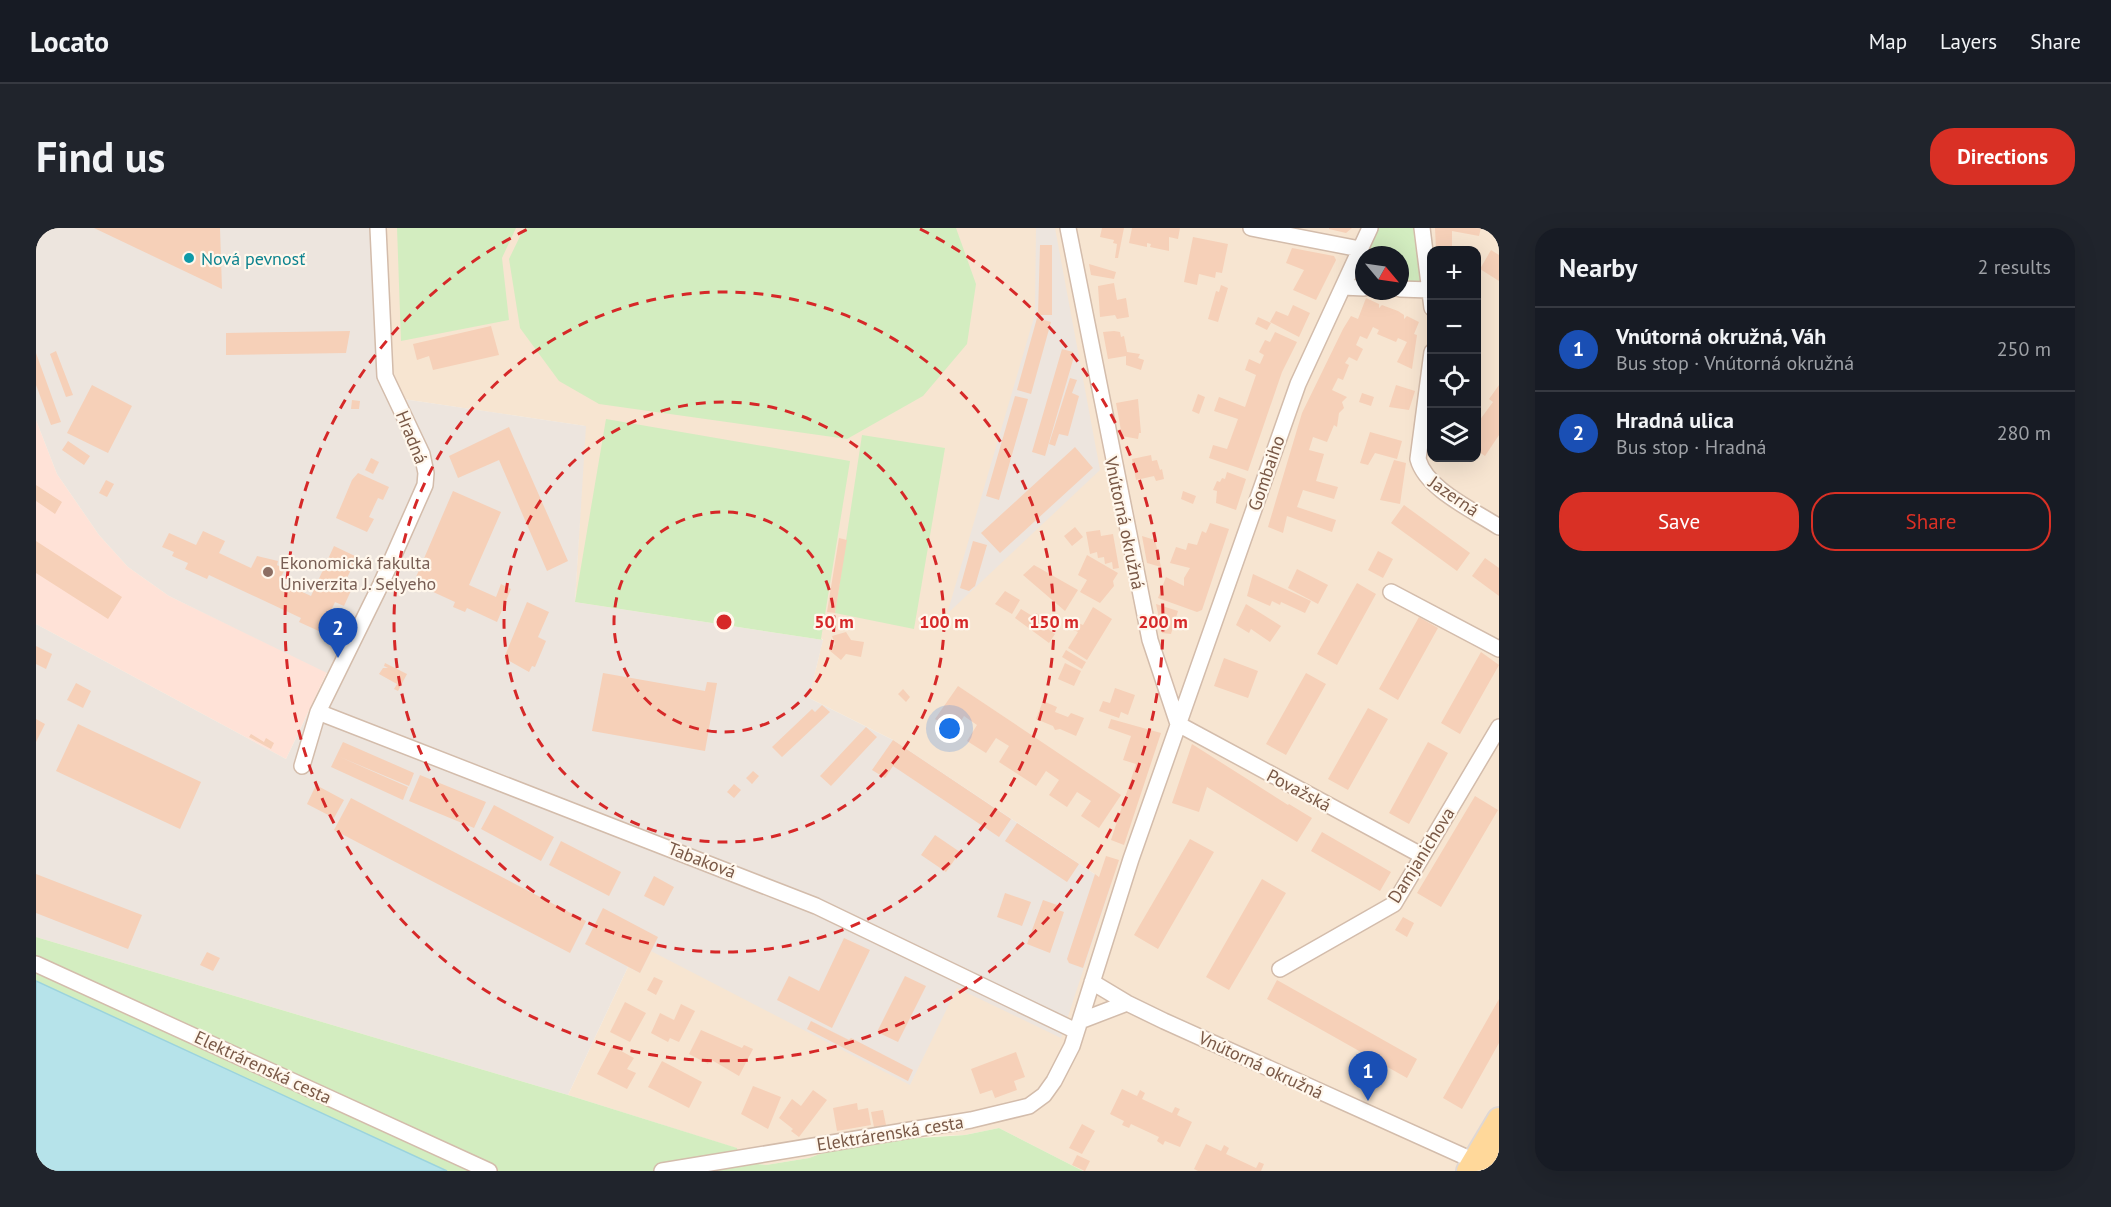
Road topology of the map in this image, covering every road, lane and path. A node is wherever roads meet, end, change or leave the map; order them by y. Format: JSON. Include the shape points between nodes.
{"nodes":[{"id":1,"x":378,"y":228,"type":"edge"},
{"id":2,"x":1068,"y":228,"type":"edge"},
{"id":3,"x":1251,"y":228,"type":"edge"},
{"id":4,"x":1370,"y":228,"type":"edge"},
{"id":5,"x":1422,"y":228,"type":"edge"},
{"id":6,"x":1361,"y":246,"type":"edge"},
{"id":7,"x":1355,"y":248,"type":"edge"},
{"id":8,"x":1355,"y":260,"type":"edge"},
{"id":9,"x":1427,"y":272,"type":"edge"},
{"id":10,"x":1343,"y":287,"type":"junction"},
{"id":11,"x":1355,"y":288,"type":"edge"},
{"id":12,"x":1409,"y":289,"type":"edge"},
{"id":13,"x":1427,"y":290,"type":"edge"},
{"id":14,"x":1431,"y":354,"type":"edge"},
{"id":15,"x":1499,"y":527,"type":"edge"},
{"id":16,"x":1391,"y":592,"type":"dead end"},
{"id":17,"x":1499,"y":649,"type":"edge"},
{"id":18,"x":318,"y":712,"type":"junction"},
{"id":19,"x":1178,"y":724,"type":"junction"},
{"id":20,"x":1499,"y":727,"type":"edge"},
{"id":21,"x":302,"y":766,"type":"dead end"},
{"id":22,"x":1421,"y":855,"type":"junction"},
{"id":23,"x":36,"y":964,"type":"edge"},
{"id":24,"x":1280,"y":969,"type":"dead end"},
{"id":25,"x":1092,"y":982,"type":"junction"},
{"id":26,"x":1126,"y":1003,"type":"junction"},
{"id":27,"x":1078,"y":1026,"type":"junction"},
{"id":28,"x":1499,"y":1119,"type":"edge"},
{"id":29,"x":1486,"y":1165,"type":"edge"},
{"id":30,"x":489,"y":1171,"type":"edge"},
{"id":31,"x":662,"y":1171,"type":"edge"}],
"edges":[{"from":1,"to":18,"type":"street","name":"Hradná","via":[[386,376],[422,454],[425,485]]},
{"from":2,"to":19,"type":"street","name":"Vnútorná okružná","via":[[1150,640]]},
{"from":3,"to":7,"type":"street"},
{"from":4,"to":6,"type":"street","name":"Gombaiho"},
{"from":5,"to":9,"type":"street"},
{"from":8,"to":10,"type":"street","name":"Gombaiho"},
{"from":10,"to":11,"type":"street"},
{"from":10,"to":19,"type":"street","name":"Gombaiho","via":[[1298,384]]},
{"from":12,"to":13,"type":"street"},
{"from":14,"to":15,"type":"street","name":"Jazerná","via":[[1420,468],[1435,485]]},
{"from":16,"to":17,"type":"street"},
{"from":18,"to":21,"type":"street","name":"Hradná"},
{"from":18,"to":27,"type":"street","name":"Tabaková","via":[[816,906]]},
{"from":19,"to":22,"type":"street","name":"Považská"},
{"from":19,"to":25,"type":"street"},
{"from":20,"to":22,"type":"street","name":"Damjanichova"},
{"from":22,"to":24,"type":"street","name":"Damjanichova","via":[[1394,904]]},
{"from":23,"to":30,"type":"street","name":"Elektrárenská cesta"},
{"from":25,"to":26,"type":"street","name":"Vnútorná okružná"},
{"from":25,"to":27,"type":"street"},
{"from":26,"to":27,"type":"street"},
{"from":26,"to":29,"type":"street","name":"Vnútorná okružná"},
{"from":27,"to":31,"type":"street","name":"Elektrárenská cesta","via":[[1054,1081],[1029,1106],[971,1120]]},
{"from":28,"to":29,"type":"main road"}]}
